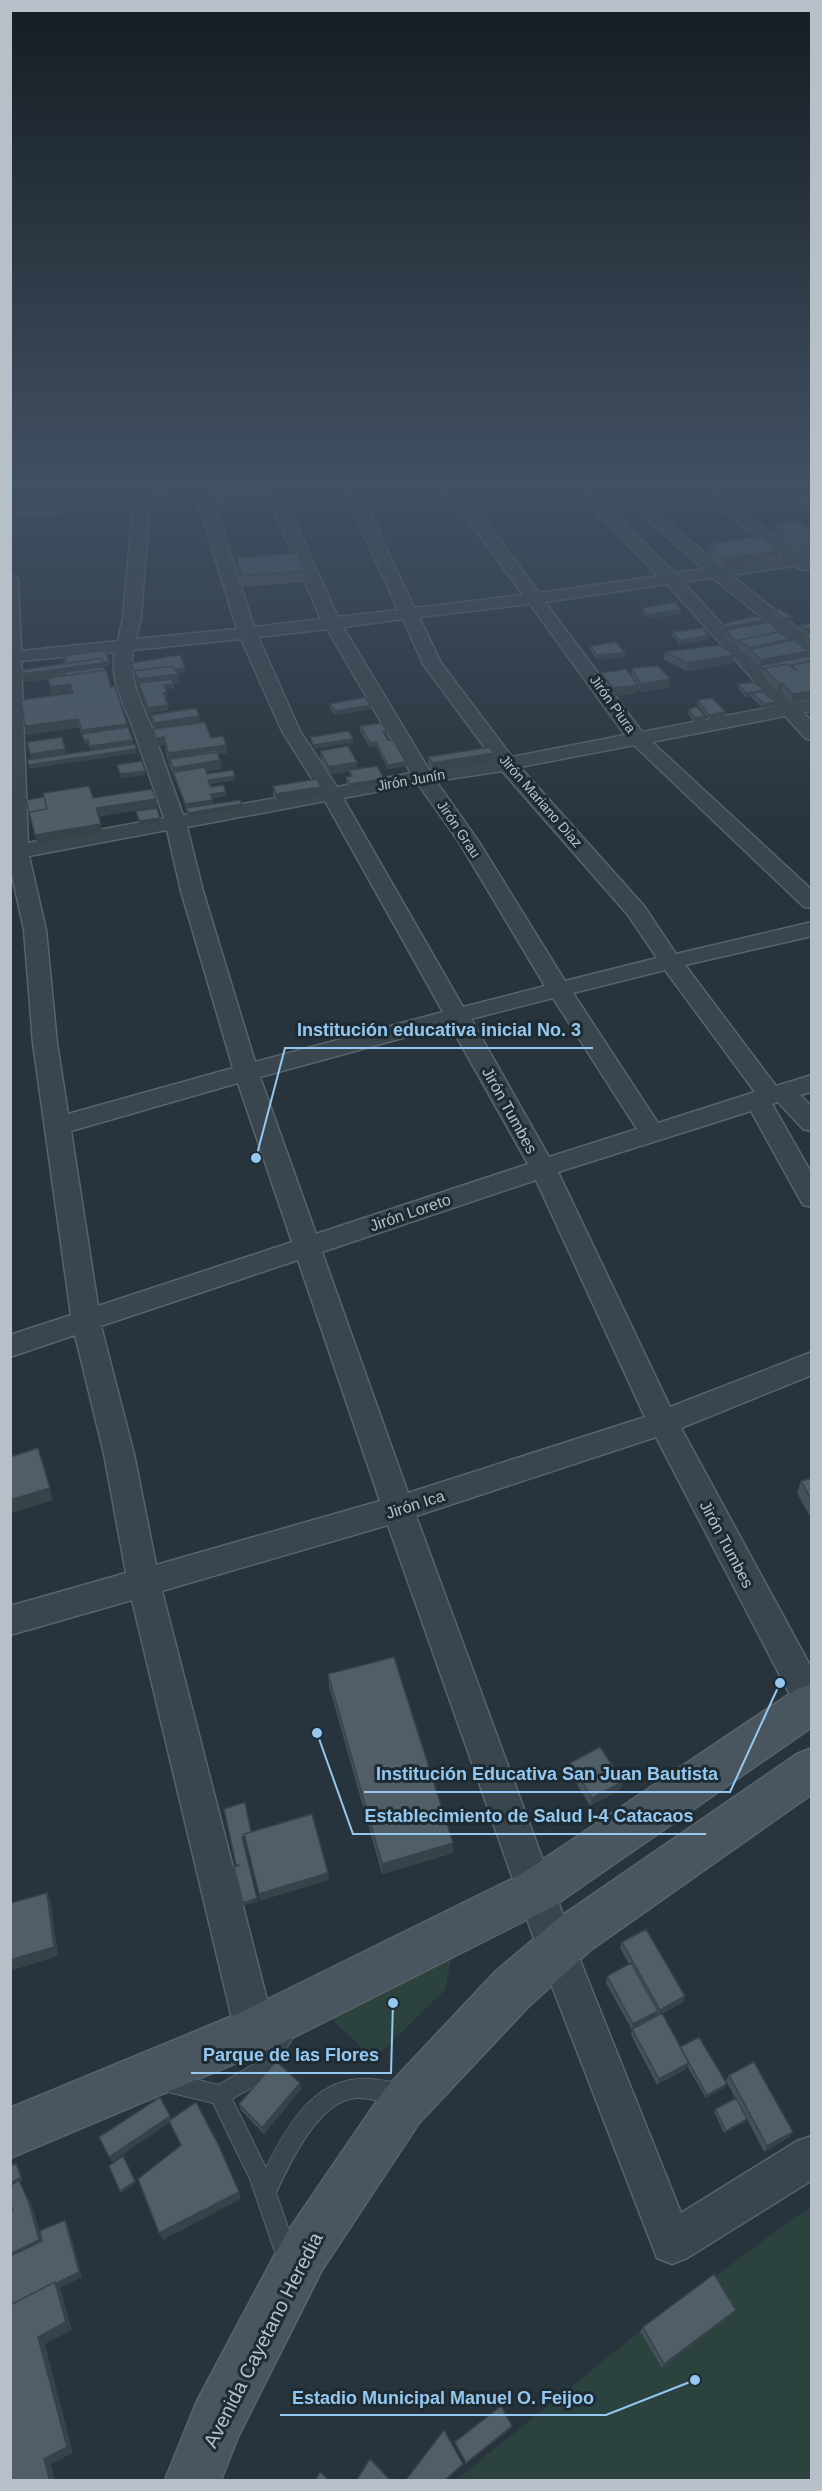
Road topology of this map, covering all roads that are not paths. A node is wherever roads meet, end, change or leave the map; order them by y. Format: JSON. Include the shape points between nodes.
{"nodes":[{"id":1,"x":10,"y":599,"type":"edge"},
{"id":2,"x":134,"y":599,"type":"edge"},
{"id":3,"x":237,"y":599,"type":"edge"},
{"id":4,"x":321,"y":599,"type":"edge"},
{"id":5,"x":400,"y":599,"type":"edge"},
{"id":6,"x":526,"y":599,"type":"edge"},
{"id":7,"x":537,"y":599,"type":"edge"},
{"id":8,"x":690,"y":599,"type":"edge"},
{"id":9,"x":751,"y":599,"type":"edge"},
{"id":10,"x":406,"y":614,"type":"junction"},
{"id":11,"x":332,"y":623,"type":"junction"},
{"id":12,"x":247,"y":633,"type":"junction"},
{"id":13,"x":125,"y":646,"type":"junction"},
{"id":14,"x":812,"y":649,"type":"edge"},
{"id":15,"x":11,"y":657,"type":"edge"},
{"id":16,"x":812,"y":705,"type":"edge"},
{"id":17,"x":790,"y":709,"type":"junction"},
{"id":18,"x":812,"y":734,"type":"edge"},
{"id":19,"x":636,"y":737,"type":"junction"},
{"id":20,"x":507,"y":764,"type":"junction"},
{"id":21,"x":423,"y":777,"type":"junction"},
{"id":22,"x":332,"y":795,"type":"junction"},
{"id":23,"x":176,"y":823,"type":"junction"},
{"id":24,"x":14,"y":852,"type":"edge"},
{"id":25,"x":812,"y":902,"type":"edge"},
{"id":26,"x":812,"y":930,"type":"edge"},
{"id":27,"x":669,"y":961,"type":"junction"},
{"id":28,"x":559,"y":990,"type":"junction"},
{"id":29,"x":457,"y":1016,"type":"junction"},
{"id":30,"x":246,"y":1072,"type":"junction"},
{"id":31,"x":812,"y":1083,"type":"edge"},
{"id":32,"x":771,"y":1096,"type":"junction"},
{"id":33,"x":812,"y":1123,"type":"edge"},
{"id":34,"x":57,"y":1126,"type":"junction"},
{"id":35,"x":651,"y":1132,"type":"junction"},
{"id":36,"x":543,"y":1168,"type":"junction"},
{"id":37,"x":812,"y":1198,"type":"edge"},
{"id":38,"x":308,"y":1246,"type":"junction"},
{"id":39,"x":86,"y":1321,"type":"junction"},
{"id":40,"x":10,"y":1346,"type":"edge"},
{"id":41,"x":812,"y":1363,"type":"edge"},
{"id":42,"x":663,"y":1423,"type":"junction"},
{"id":43,"x":398,"y":1509,"type":"junction"},
{"id":44,"x":144,"y":1583,"type":"junction"},
{"id":45,"x":10,"y":1621,"type":"edge"},
{"id":46,"x":812,"y":1703,"type":"edge"},
{"id":47,"x":812,"y":1768,"type":"edge"},
{"id":48,"x":536,"y":1891,"type":"junction"},
{"id":49,"x":557,"y":1950,"type":"junction"},
{"id":50,"x":298,"y":2009,"type":"junction"},
{"id":51,"x":255,"y":2031,"type":"junction"},
{"id":52,"x":146,"y":2074,"type":"junction"},
{"id":53,"x":219,"y":2095,"type":"junction"},
{"id":54,"x":413,"y":2095,"type":"junction"},
{"id":55,"x":10,"y":2133,"type":"edge"},
{"id":56,"x":812,"y":2156,"type":"edge"},
{"id":57,"x":265,"y":2193,"type":"junction"},
{"id":58,"x":293,"y":2273,"type":"junction"},
{"id":59,"x":193,"y":2481,"type":"edge"}],
"edges":[{"from":1,"to":15,"type":"street"},
{"from":2,"to":13,"type":"street"},
{"from":3,"to":12,"type":"street","name":"Jirón Tumbes"},
{"from":4,"to":11,"type":"street","name":"Jirón Grau"},
{"from":5,"to":10,"type":"street","name":"Jirón Mariano Díaz"},
{"from":6,"to":10,"type":"street"},
{"from":7,"to":19,"type":"street","name":"Jirón Piura"},
{"from":8,"to":17,"type":"street"},
{"from":9,"to":14,"type":"street"},
{"from":10,"to":11,"type":"street"},
{"from":10,"to":20,"type":"street","name":"Jirón Mariano Díaz","via":[[432,664]]},
{"from":11,"to":12,"type":"street"},
{"from":11,"to":21,"type":"street","name":"Jirón Grau"},
{"from":12,"to":13,"type":"street"},
{"from":12,"to":22,"type":"street","name":"Jirón Tumbes","via":[[291,730]]},
{"from":13,"to":15,"type":"street"},
{"from":13,"to":23,"type":"street","via":[[122,661],[128,697]]},
{"from":15,"to":24,"type":"street","via":[[17,764]]},
{"from":16,"to":17,"type":"street","name":"Jirón Junín"},
{"from":17,"to":18,"type":"street"},
{"from":17,"to":19,"type":"street","name":"Jirón Junín"},
{"from":19,"to":20,"type":"street","name":"Jirón Junín"},
{"from":19,"to":25,"type":"street","name":"Jirón Piura"},
{"from":20,"to":21,"type":"street","name":"Jirón Junín"},
{"from":20,"to":27,"type":"street","name":"Jirón Mariano Díaz","via":[[636,911]]},
{"from":21,"to":22,"type":"street","name":"Jirón Junín"},
{"from":21,"to":28,"type":"street","name":"Jirón Grau","via":[[487,871]]},
{"from":22,"to":23,"type":"street","name":"Jirón Junín"},
{"from":22,"to":29,"type":"street","name":"Jirón Tumbes"},
{"from":23,"to":24,"type":"street","name":"Jirón Junín"},
{"from":23,"to":30,"type":"street","via":[[192,891]]},
{"from":24,"to":34,"type":"street","via":[[35,930]]},
{"from":26,"to":27,"type":"street"},
{"from":27,"to":28,"type":"street"},
{"from":27,"to":32,"type":"street","name":"Jirón Mariano Díaz"},
{"from":28,"to":29,"type":"street"},
{"from":28,"to":35,"type":"street","name":"Jirón Grau"},
{"from":29,"to":30,"type":"street"},
{"from":29,"to":36,"type":"street","name":"Jirón Tumbes"},
{"from":30,"to":34,"type":"street"},
{"from":30,"to":38,"type":"street"},
{"from":31,"to":32,"type":"street","name":"Jirón Loreto"},
{"from":32,"to":33,"type":"street","name":"Jirón Mariano Díaz"},
{"from":32,"to":35,"type":"street","name":"Jirón Loreto"},
{"from":32,"to":37,"type":"street"},
{"from":34,"to":39,"type":"street"},
{"from":35,"to":36,"type":"street","name":"Jirón Loreto"},
{"from":36,"to":38,"type":"street","name":"Jirón Loreto"},
{"from":36,"to":42,"type":"street","name":"Jirón Tumbes"},
{"from":38,"to":39,"type":"street","name":"Jirón Loreto"},
{"from":38,"to":43,"type":"street"},
{"from":39,"to":40,"type":"street","name":"Jirón Loreto"},
{"from":39,"to":44,"type":"street","via":[[119,1454]]},
{"from":41,"to":42,"type":"street","name":"Jirón Ica"},
{"from":42,"to":43,"type":"street","name":"Jirón Ica"},
{"from":42,"to":46,"type":"street","name":"Jirón Tumbes"},
{"from":43,"to":44,"type":"street","name":"Jirón Ica"},
{"from":43,"to":48,"type":"street"},
{"from":44,"to":45,"type":"street","name":"Jirón Ica"},
{"from":44,"to":51,"type":"street"},
{"from":46,"to":48,"type":"main road"},
{"from":47,"to":49,"type":"main road","name":"Avenida Cayetano Heredia"},
{"from":48,"to":49,"type":"street"},
{"from":48,"to":50,"type":"main road"},
{"from":49,"to":54,"type":"main road","name":"Avenida Cayetano Heredia","via":[[512,1989]]},
{"from":49,"to":56,"type":"street","via":[[672,2243]]},
{"from":50,"to":51,"type":"main road"},
{"from":50,"to":53,"type":"lane","via":[[263,2070]]},
{"from":51,"to":52,"type":"main road"},
{"from":52,"to":53,"type":"lane","via":[[183,2088]]},
{"from":52,"to":55,"type":"main road"},
{"from":53,"to":57,"type":"lane"},
{"from":54,"to":57,"type":"lane","via":[[351,2088],[325,2099],[287,2146]]},
{"from":54,"to":58,"type":"main road","name":"Avenida Cayetano Heredia"},
{"from":57,"to":58,"type":"lane"},
{"from":58,"to":59,"type":"main road","name":"Avenida Cayetano Heredia","via":[[217,2421]]}]}
